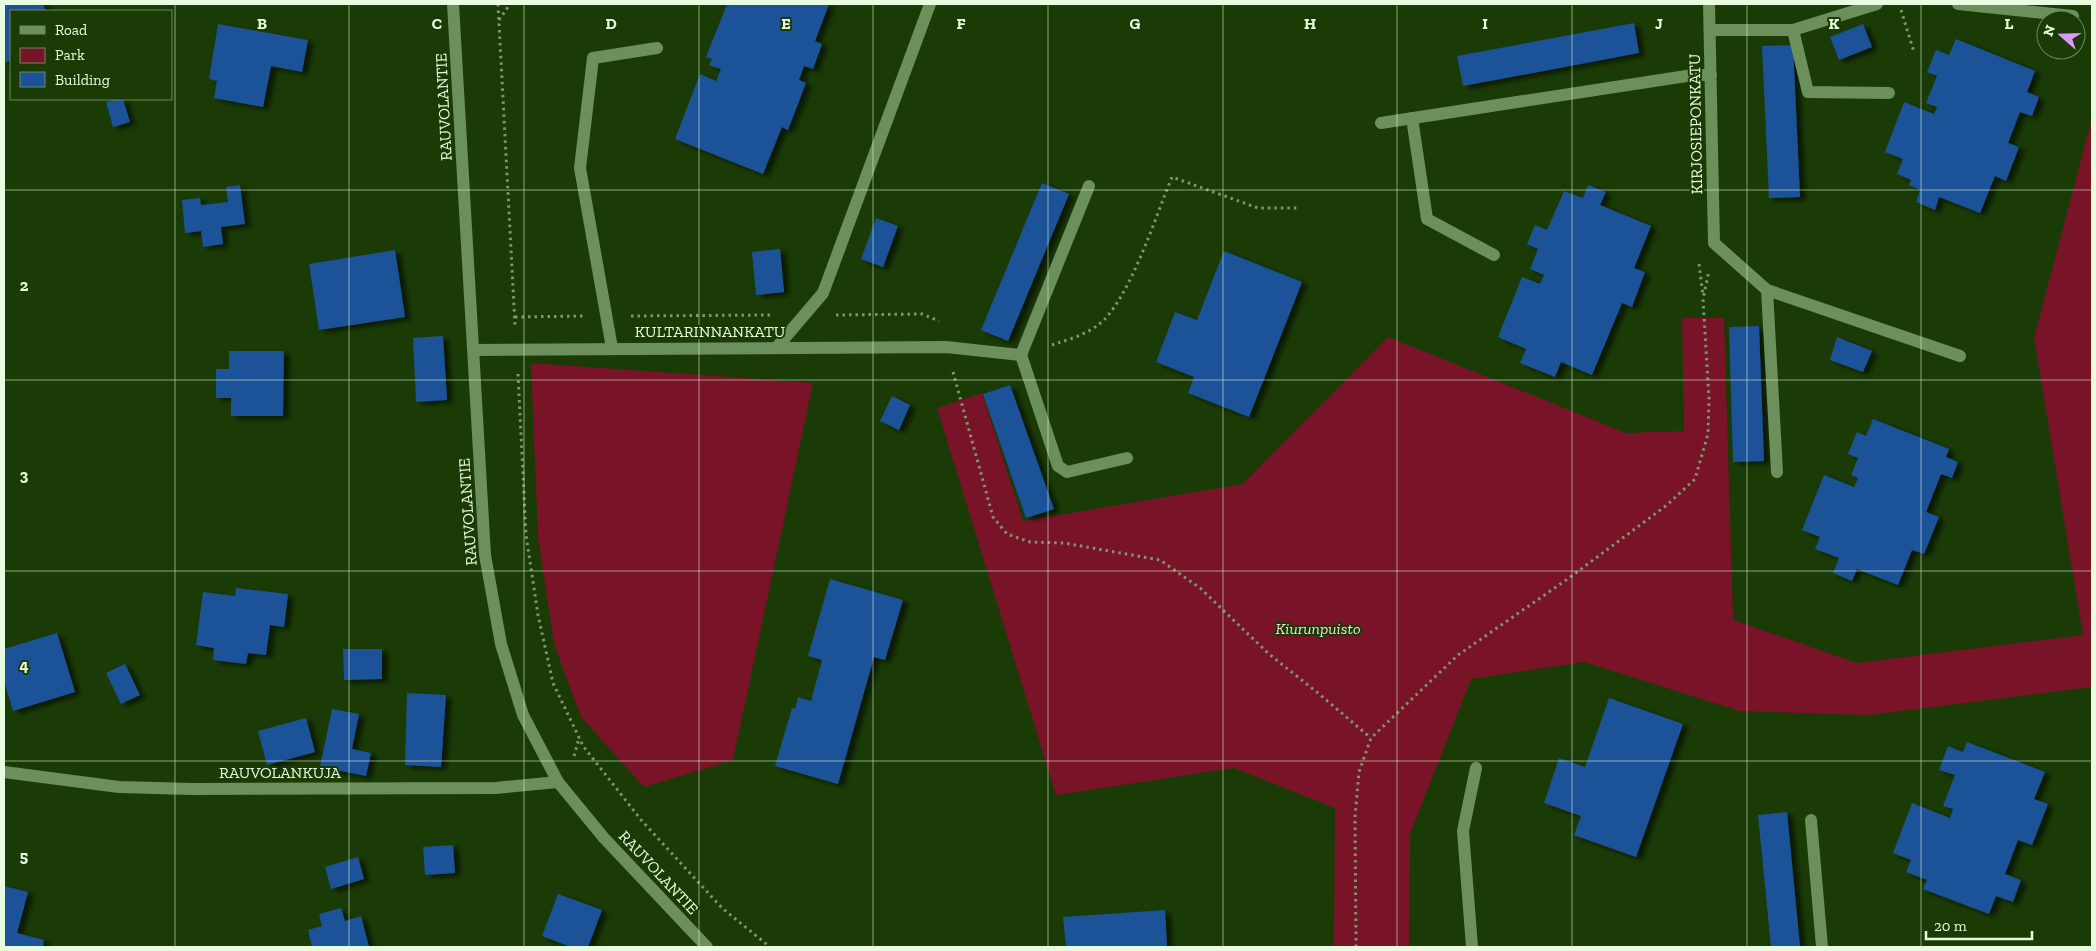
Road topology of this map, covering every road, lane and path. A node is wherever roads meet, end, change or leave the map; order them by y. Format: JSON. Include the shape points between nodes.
{"nodes":[{"id":1,"x":453,"y":4,"type":"edge"},
{"id":2,"x":498,"y":4,"type":"edge"},
{"id":3,"x":510,"y":4,"type":"edge"},
{"id":4,"x":930,"y":4,"type":"edge"},
{"id":5,"x":1709,"y":4,"type":"edge"},
{"id":6,"x":1877,"y":4,"type":"edge"},
{"id":7,"x":1900,"y":4,"type":"edge"},
{"id":8,"x":1958,"y":4,"type":"edge"},
{"id":9,"x":2036,"y":12,"type":"edge"},
{"id":10,"x":499,"y":20,"type":"junction"},
{"id":11,"x":1710,"y":30,"type":"junction"},
{"id":12,"x":1793,"y":30,"type":"junction"},
{"id":13,"x":657,"y":48,"type":"dead end"},
{"id":14,"x":1914,"y":52,"type":"dead end"},
{"id":15,"x":1711,"y":76,"type":"junction"},
{"id":16,"x":1889,"y":93,"type":"dead end"},
{"id":17,"x":1412,"y":118,"type":"junction"},
{"id":18,"x":1381,"y":123,"type":"dead end"},
{"id":19,"x":1089,"y":186,"type":"dead end"},
{"id":20,"x":1297,"y":208,"type":"dead end"},
{"id":21,"x":1714,"y":244,"type":"junction"},
{"id":22,"x":1494,"y":256,"type":"dead end"},
{"id":23,"x":1766,"y":290,"type":"junction"},
{"id":24,"x":805,"y":315,"type":"junction"},
{"id":25,"x":606,"y":316,"type":"junction"},
{"id":26,"x":515,"y":317,"type":"junction"},
{"id":27,"x":516,"y":329,"type":"dead end"},
{"id":28,"x":777,"y":347,"type":"junction"},
{"id":29,"x":946,"y":347,"type":"junction"},
{"id":30,"x":612,"y":348,"type":"junction"},
{"id":31,"x":474,"y":350,"type":"junction"},
{"id":32,"x":1020,"y":355,"type":"junction"},
{"id":33,"x":1960,"y":356,"type":"dead end"},
{"id":34,"x":518,"y":376,"type":"dead end"},
{"id":35,"x":1127,"y":458,"type":"dead end"},
{"id":36,"x":1777,"y":472,"type":"dead end"},
{"id":37,"x":1371,"y":738,"type":"junction"},
{"id":38,"x":1476,"y":768,"type":"dead end"},
{"id":39,"x":4,"y":772,"type":"edge"},
{"id":40,"x":558,"y":782,"type":"junction"},
{"id":41,"x":1811,"y":820,"type":"dead end"},
{"id":42,"x":707,"y":947,"type":"edge"},
{"id":43,"x":770,"y":947,"type":"edge"},
{"id":44,"x":1356,"y":947,"type":"edge"},
{"id":45,"x":1472,"y":947,"type":"edge"},
{"id":46,"x":1822,"y":947,"type":"edge"}],
"edges":[{"from":1,"to":31,"type":"street","name":"RAUVOLANTIE"},
{"from":2,"to":10,"type":"path"},
{"from":3,"to":10,"type":"path"},
{"from":4,"to":24,"type":"street","via":[[823,293]]},
{"from":5,"to":11,"type":"street","name":"KIRJOSIEPONKATU"},
{"from":6,"to":12,"type":"street"},
{"from":7,"to":14,"type":"path"},
{"from":8,"to":9,"type":"street"},
{"from":10,"to":26,"type":"path"},
{"from":11,"to":12,"type":"street"},
{"from":11,"to":15,"type":"street","name":"KIRJOSIEPONKATU"},
{"from":12,"to":16,"type":"street","via":[[1808,92]]},
{"from":13,"to":25,"type":"street","via":[[593,58],[580,168]]},
{"from":15,"to":17,"type":"street","via":[[1693,75]]},
{"from":15,"to":21,"type":"street","name":"KIRJOSIEPONKATU"},
{"from":17,"to":18,"type":"street"},
{"from":17,"to":22,"type":"street","via":[[1427,219]]},
{"from":19,"to":32,"type":"street"},
{"from":20,"to":32,"type":"path","via":[[1258,208],[1172,177],[1122,297],[1098,325],[1075,337]]},
{"from":21,"to":23,"type":"street"},
{"from":21,"to":37,"type":"path","via":[[1703,299],[1708,434],[1695,479],[1660,511],[1458,655]]},
{"from":23,"to":33,"type":"street"},
{"from":23,"to":36,"type":"street"},
{"from":24,"to":25,"type":"path"},
{"from":24,"to":28,"type":"street"},
{"from":24,"to":29,"type":"path","via":[[922,314],[940,321]]},
{"from":25,"to":26,"type":"path"},
{"from":25,"to":30,"type":"street"},
{"from":26,"to":27,"type":"path"},
{"from":28,"to":29,"type":"street","name":"KULTARINNANKATU"},
{"from":28,"to":30,"type":"street","name":"KULTARINNANKATU"},
{"from":29,"to":32,"type":"street","name":"KULTARINNANKATU"},
{"from":29,"to":37,"type":"path","via":[[993,517],[1008,534],[1030,542],[1064,543],[1160,560],[1200,588],[1269,654]]},
{"from":30,"to":31,"type":"street","name":"KULTARINNANKATU"},
{"from":31,"to":40,"type":"street","name":"RAUVOLANTIE","via":[[485,555],[501,644],[523,715]]},
{"from":32,"to":35,"type":"street","via":[[1058,466],[1067,472]]},
{"from":34,"to":43,"type":"path","via":[[526,535],[553,683],[583,746],[642,821],[722,908]]},
{"from":37,"to":44,"type":"path","via":[[1359,772]]},
{"from":38,"to":45,"type":"street","via":[[1463,831]]},
{"from":39,"to":40,"type":"street","name":"RAUVOLANKUJA","via":[[119,787],[496,788]]},
{"from":40,"to":42,"type":"street","name":"RAUVOLANTIE","via":[[604,838]]},
{"from":41,"to":46,"type":"street"}]}
